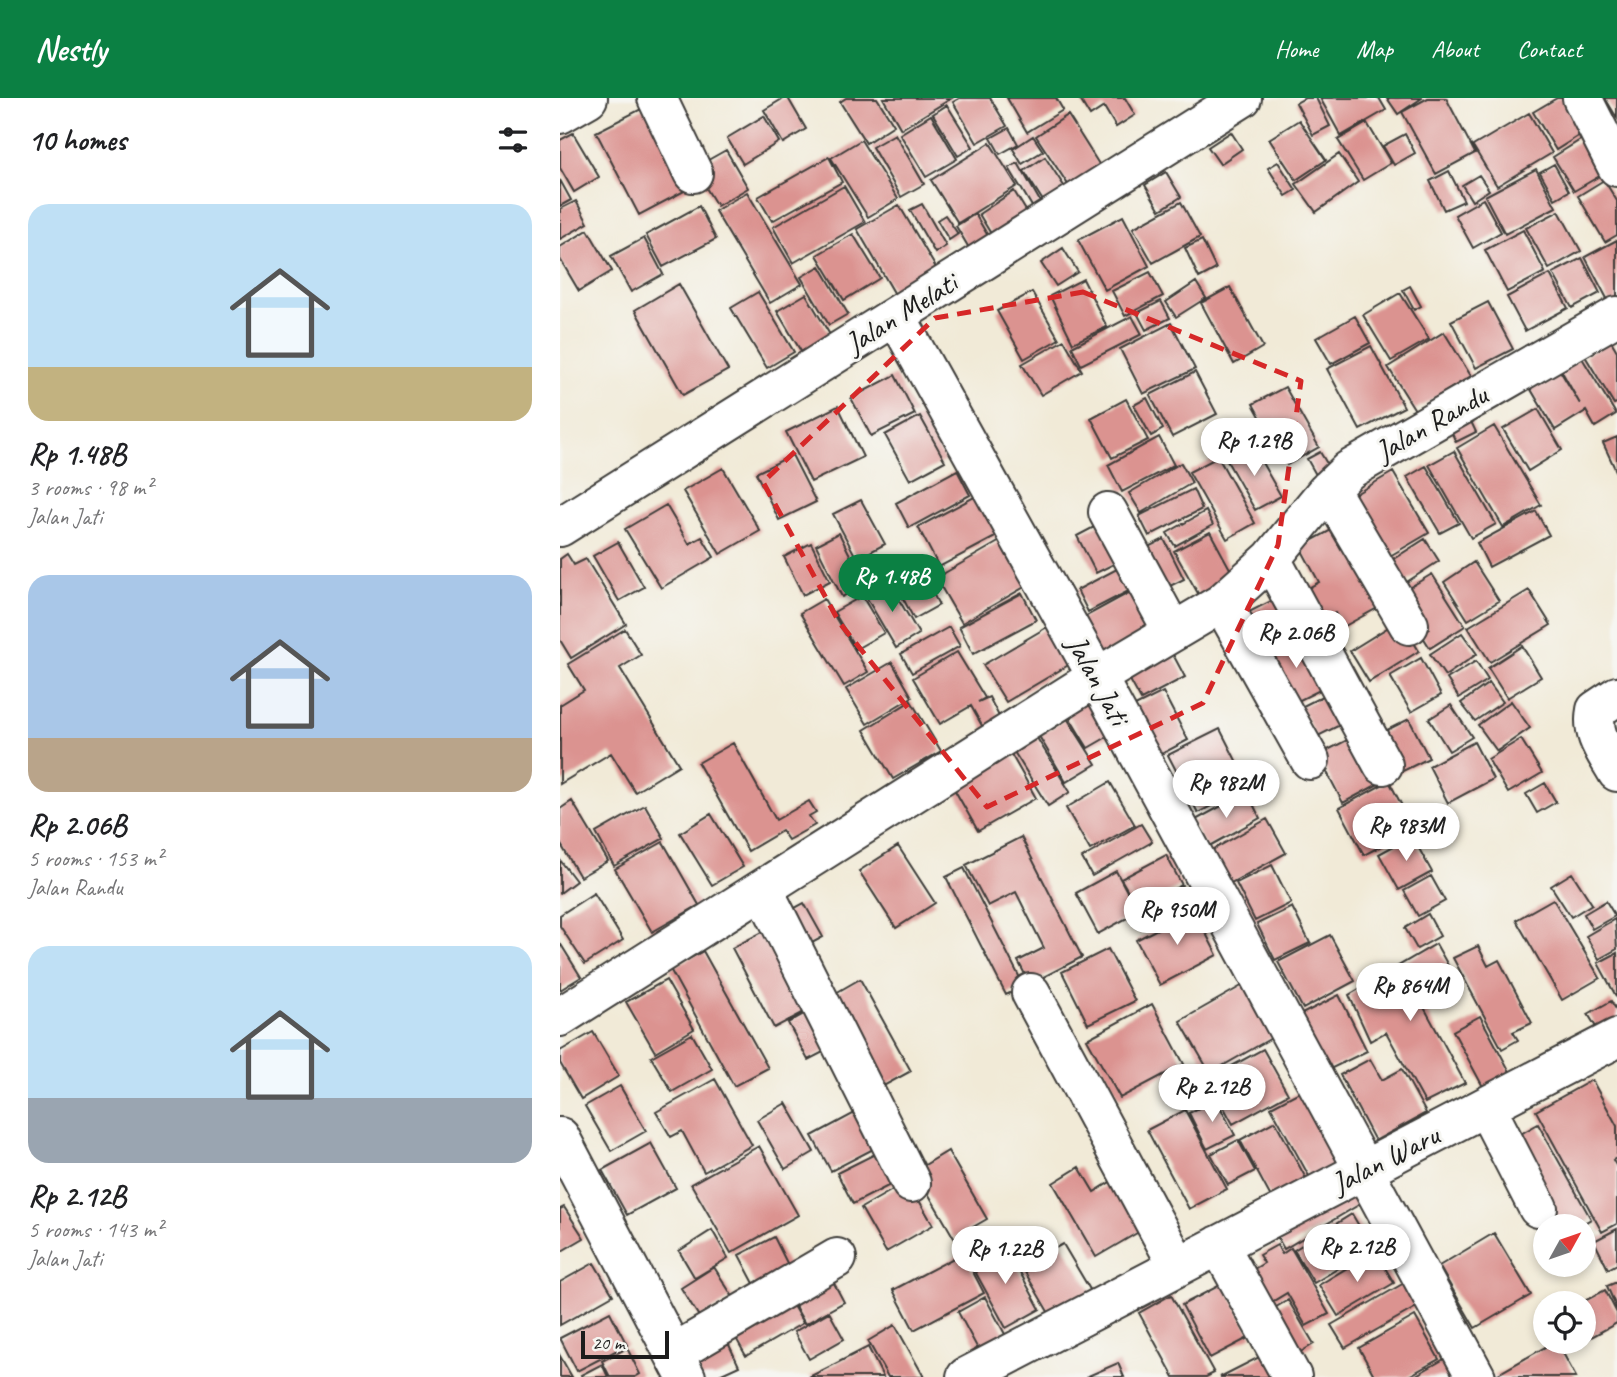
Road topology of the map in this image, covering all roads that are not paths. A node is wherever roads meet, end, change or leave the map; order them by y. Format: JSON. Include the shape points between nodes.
{"nodes":[{"id":1,"x":588,"y":98,"type":"edge"},
{"id":2,"x":657,"y":98,"type":"edge"},
{"id":3,"x":1242,"y":98,"type":"edge"},
{"id":4,"x":1582,"y":98,"type":"edge"},
{"id":5,"x":560,"y":114,"type":"edge"},
{"id":6,"x":1617,"y":167,"type":"edge"},
{"id":7,"x":693,"y":173,"type":"dead end"},
{"id":8,"x":896,"y":316,"type":"junction"},
{"id":9,"x":1617,"y":316,"type":"edge"},
{"id":10,"x":1329,"y":489,"type":"junction"},
{"id":11,"x":1108,"y":512,"type":"dead end"},
{"id":12,"x":560,"y":527,"type":"edge"},
{"id":13,"x":1271,"y":559,"type":"junction"},
{"id":14,"x":1222,"y":603,"type":"junction"},
{"id":15,"x":1409,"y":625,"type":"dead end"},
{"id":16,"x":1173,"y":632,"type":"junction"},
{"id":17,"x":1097,"y":677,"type":"junction"},
{"id":18,"x":1617,"y":696,"type":"edge"},
{"id":19,"x":1310,"y":760,"type":"dead end"},
{"id":20,"x":1382,"y":765,"type":"dead end"},
{"id":21,"x":1617,"y":772,"type":"edge"},
{"id":22,"x":763,"y":889,"type":"junction"},
{"id":23,"x":1031,"y":993,"type":"dead end"},
{"id":24,"x":560,"y":1017,"type":"edge"},
{"id":25,"x":1617,"y":1038,"type":"edge"},
{"id":26,"x":1486,"y":1107,"type":"junction"},
{"id":27,"x":560,"y":1137,"type":"edge"},
{"id":28,"x":1364,"y":1169,"type":"junction"},
{"id":29,"x":911,"y":1183,"type":"dead end"},
{"id":30,"x":1538,"y":1208,"type":"dead end"},
{"id":31,"x":1219,"y":1245,"type":"junction"},
{"id":32,"x":837,"y":1258,"type":"dead end"},
{"id":33,"x":1178,"y":1266,"type":"junction"},
{"id":34,"x":680,"y":1365,"type":"edge"},
{"id":35,"x":966,"y":1377,"type":"edge"},
{"id":36,"x":1292,"y":1377,"type":"edge"},
{"id":37,"x":1476,"y":1377,"type":"edge"}],
"edges":[{"from":1,"to":5,"type":"street"},
{"from":2,"to":7,"type":"street"},
{"from":3,"to":8,"type":"street","name":"Jalan Melati"},
{"from":4,"to":6,"type":"street"},
{"from":8,"to":12,"type":"street","name":"Jalan Melati"},
{"from":8,"to":17,"type":"street","name":"Jalan Jati"},
{"from":9,"to":10,"type":"street","name":"Jalan Randu","via":[[1349,470]]},
{"from":10,"to":13,"type":"street","name":"Jalan Randu"},
{"from":10,"to":15,"type":"street"},
{"from":11,"to":16,"type":"street"},
{"from":13,"to":14,"type":"street","name":"Jalan Randu"},
{"from":13,"to":20,"type":"street"},
{"from":14,"to":16,"type":"street","name":"Jalan Randu"},
{"from":14,"to":19,"type":"street"},
{"from":16,"to":17,"type":"street","name":"Jalan Randu"},
{"from":17,"to":22,"type":"street","name":"Jalan Randu"},
{"from":17,"to":28,"type":"street","name":"Jalan Jati"},
{"from":18,"to":21,"type":"street","via":[[1595,710],[1593,723]]},
{"from":22,"to":24,"type":"street","name":"Jalan Randu"},
{"from":22,"to":29,"type":"street"},
{"from":23,"to":33,"type":"street"},
{"from":25,"to":26,"type":"street","name":"Jalan Waru"},
{"from":26,"to":28,"type":"street","name":"Jalan Waru"},
{"from":26,"to":30,"type":"street"},
{"from":27,"to":34,"type":"street"},
{"from":28,"to":31,"type":"street","name":"Jalan Waru"},
{"from":28,"to":37,"type":"street","name":"Jalan Jati"},
{"from":31,"to":33,"type":"street","name":"Jalan Waru"},
{"from":31,"to":36,"type":"street"},
{"from":32,"to":34,"type":"street"},
{"from":33,"to":35,"type":"street","name":"Jalan Waru"}]}
